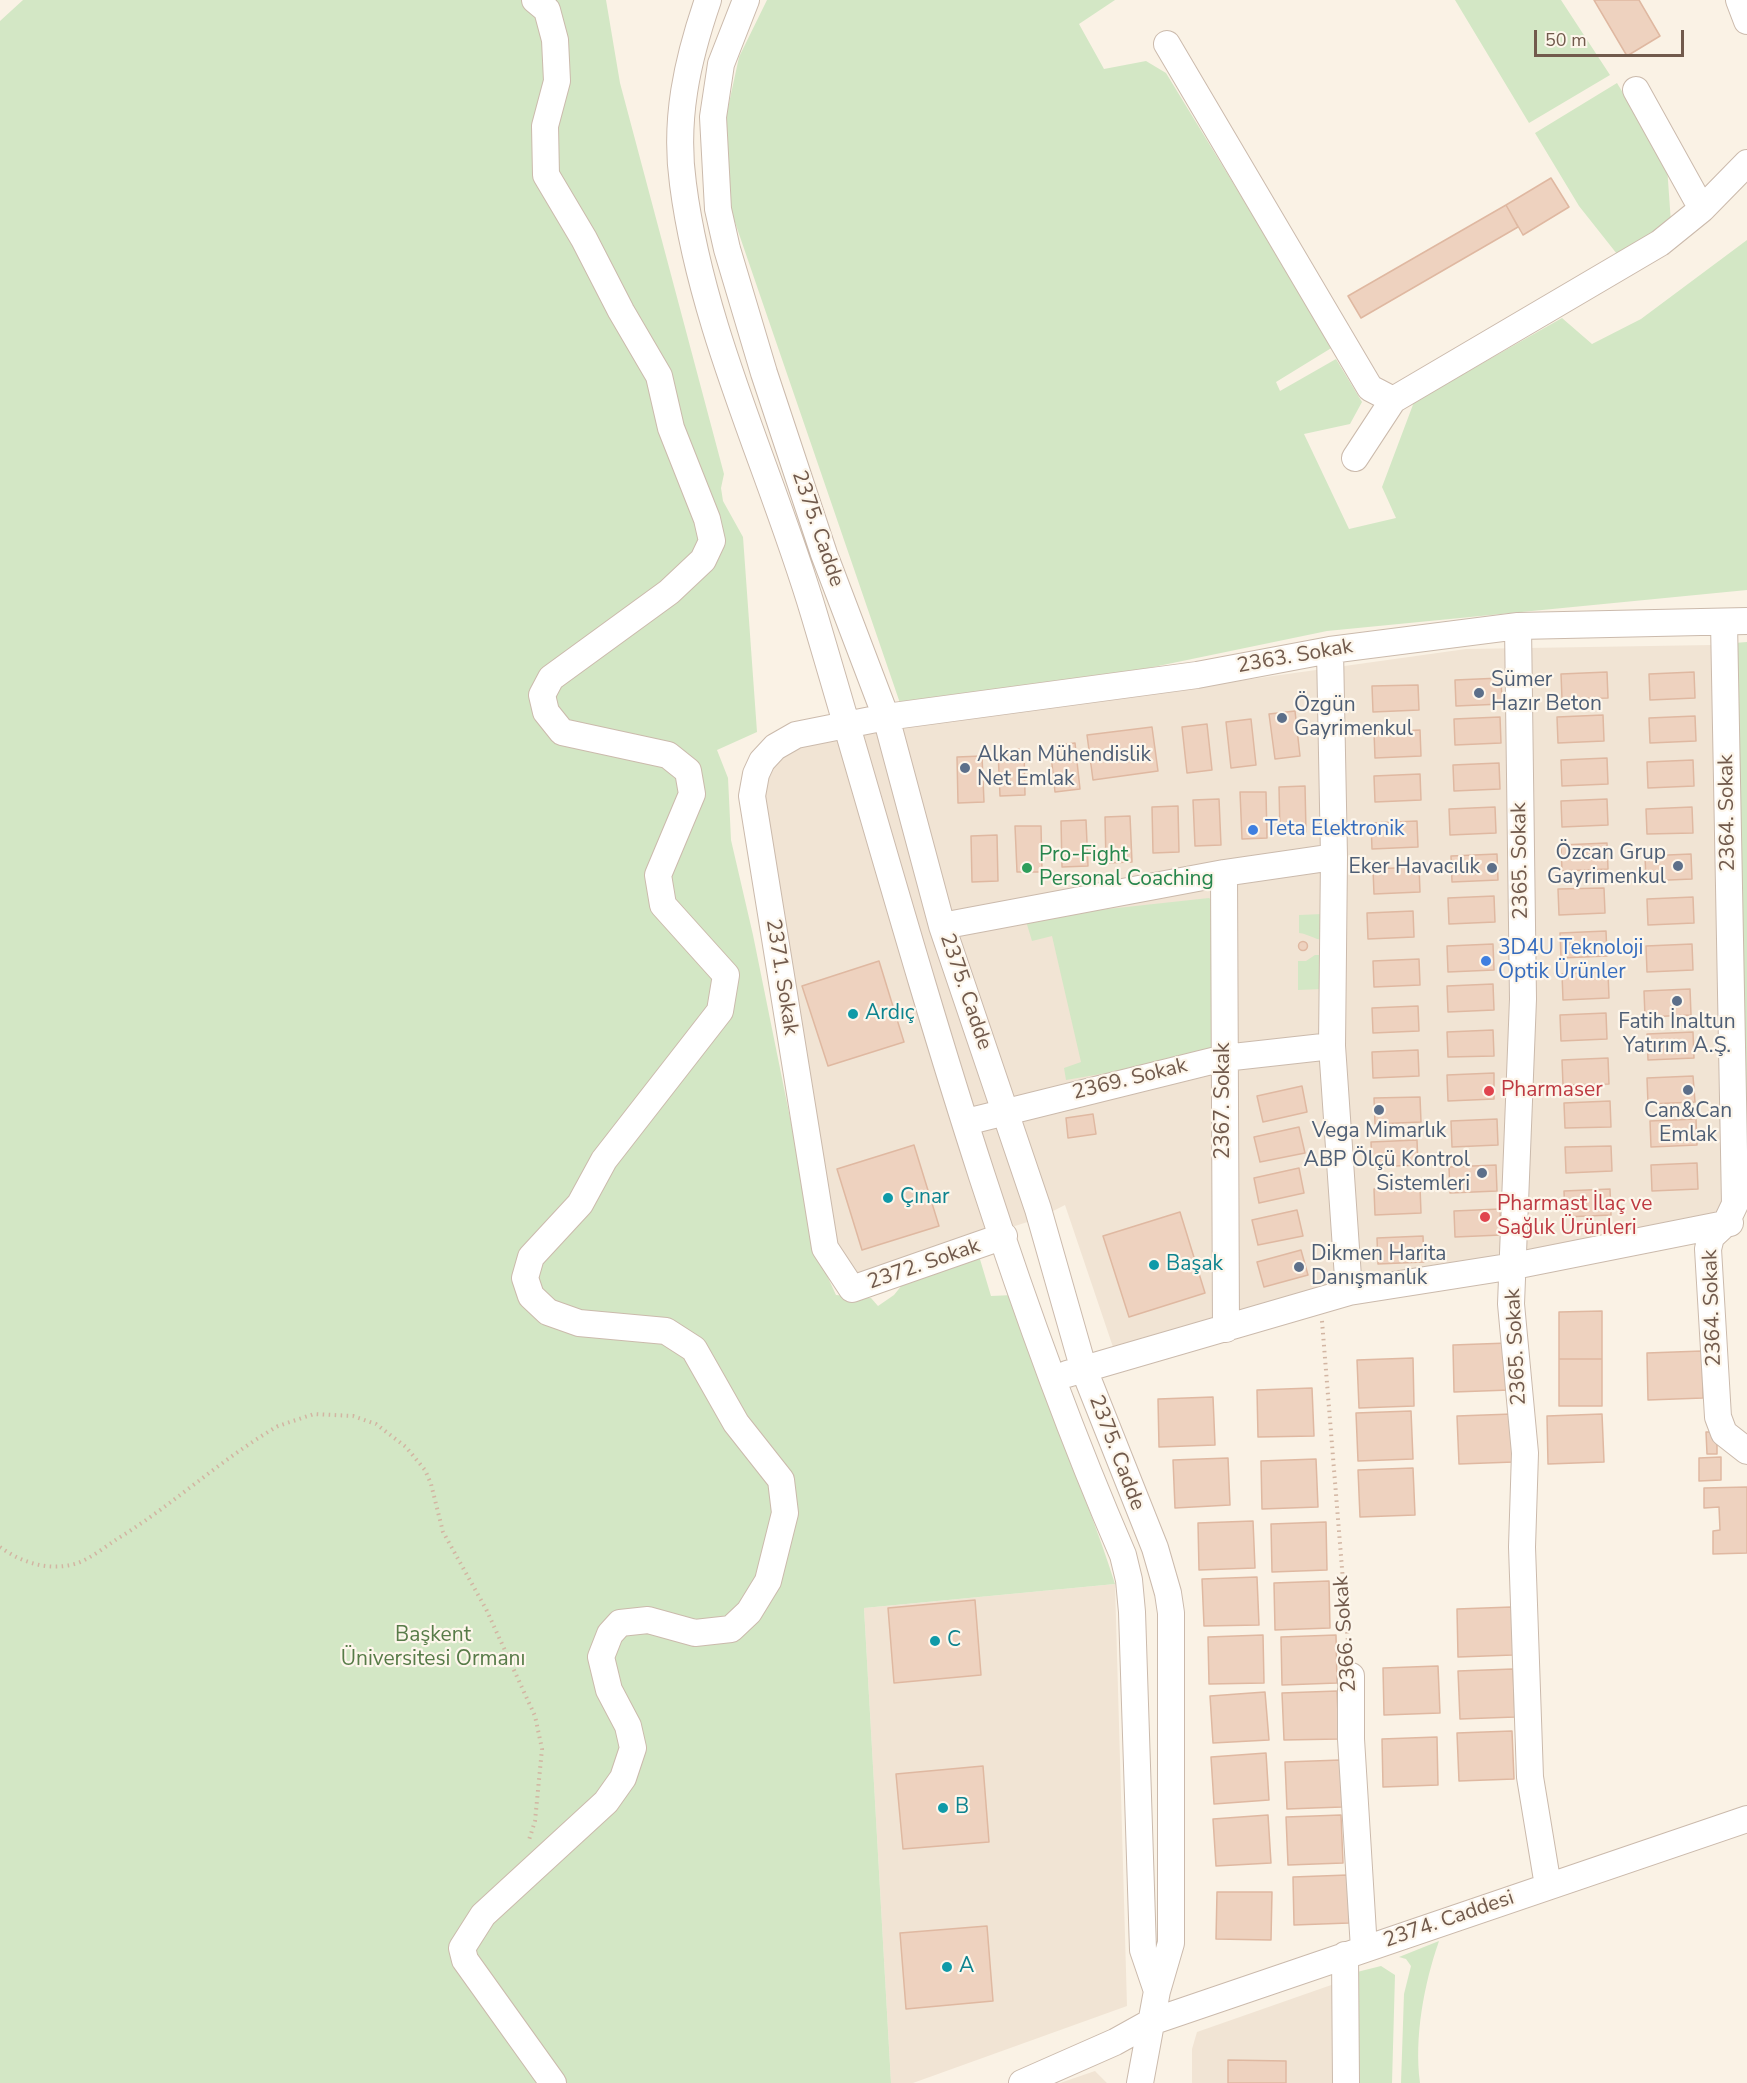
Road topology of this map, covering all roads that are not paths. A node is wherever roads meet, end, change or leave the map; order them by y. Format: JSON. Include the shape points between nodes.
{"nodes":[{"id":1,"x":535,"y":0,"type":"edge"},
{"id":2,"x":708,"y":0,"type":"edge"},
{"id":3,"x":746,"y":0,"type":"edge"},
{"id":4,"x":1739,"y":0,"type":"edge"},
{"id":5,"x":1747,"y":21,"type":"edge"},
{"id":6,"x":1167,"y":44,"type":"dead end"},
{"id":7,"x":1636,"y":90,"type":"dead end"},
{"id":8,"x":1747,"y":163,"type":"edge"},
{"id":9,"x":1702,"y":209,"type":"junction"},
{"id":10,"x":1393,"y":400,"type":"junction"},
{"id":11,"x":1355,"y":458,"type":"dead end"},
{"id":12,"x":1736,"y":621,"type":"edge"},
{"id":13,"x":1518,"y":626,"type":"junction"},
{"id":14,"x":1330,"y":650,"type":"junction"},
{"id":15,"x":885,"y":717,"type":"junction"},
{"id":16,"x":847,"y":726,"type":"junction"},
{"id":17,"x":1334,"y":857,"type":"junction"},
{"id":18,"x":1224,"y":873,"type":"junction"},
{"id":19,"x":942,"y":926,"type":"junction"},
{"id":20,"x":1332,"y":1046,"type":"junction"},
{"id":21,"x":1224,"y":1058,"type":"junction"},
{"id":22,"x":1005,"y":1110,"type":"junction"},
{"id":23,"x":966,"y":1122,"type":"junction"},
{"id":24,"x":1741,"y":1221,"type":"edge"},
{"id":25,"x":1004,"y":1236,"type":"junction"},
{"id":26,"x":1514,"y":1266,"type":"junction"},
{"id":27,"x":845,"y":1282,"type":"joint"},
{"id":28,"x":1349,"y":1292,"type":"junction"},
{"id":29,"x":1226,"y":1329,"type":"junction"},
{"id":30,"x":1083,"y":1368,"type":"junction"},
{"id":31,"x":1053,"y":1379,"type":"junction"},
{"id":32,"x":1747,"y":1451,"type":"edge"},
{"id":33,"x":1351,"y":1676,"type":"road end"},
{"id":34,"x":1747,"y":1798,"type":"edge"},
{"id":35,"x":1742,"y":1821,"type":"edge"},
{"id":36,"x":1548,"y":1886,"type":"junction"},
{"id":37,"x":1354,"y":1952,"type":"junction"},
{"id":38,"x":1157,"y":1991,"type":"junction"},
{"id":39,"x":1151,"y":2022,"type":"junction"},
{"id":40,"x":553,"y":2083,"type":"edge"},
{"id":41,"x":1022,"y":2083,"type":"edge"},
{"id":42,"x":1140,"y":2083,"type":"edge"},
{"id":43,"x":1346,"y":2083,"type":"edge"}],
"edges":[{"from":1,"to":40,"type":"street","via":[[547,10],[555,40],[557,81],[545,126],[546,175],[659,376],[671,428],[712,541],[702,560],[669,592],[551,678],[542,695],[546,712],[562,732],[668,756],[688,771],[692,794],[658,875],[663,905],[726,975],[720,1011],[604,1160],[580,1204],[531,1257],[525,1278],[531,1296],[548,1312],[579,1323],[666,1331],[694,1349],[736,1423],[781,1480],[785,1514],[768,1581],[749,1612],[730,1629],[695,1632],[648,1620],[620,1623],[610,1634],[601,1657],[609,1690],[628,1726],[633,1748],[623,1778],[606,1802],[483,1915],[462,1948],[465,1960]]},
{"from":2,"to":16,"type":"street","name":"2375. Cadde","via":[[692,49],[678,129],[683,189],[707,300],[798,563]]},
{"from":3,"to":15,"type":"street","name":"2375. Cadde","via":[[721,64],[713,117],[718,208],[764,373],[824,554]]},
{"from":4,"to":5,"type":"street"},
{"from":6,"to":10,"type":"street","via":[[1370,388]]},
{"from":7,"to":9,"type":"street"},
{"from":8,"to":9,"type":"street"},
{"from":9,"to":10,"type":"street","via":[[1660,243]]},
{"from":10,"to":11,"type":"street"},
{"from":12,"to":13,"type":"street","name":"2363. Sokak"},
{"from":12,"to":24,"type":"street","name":"2364. Sokak","via":[[1735,1204]]},
{"from":13,"to":14,"type":"street","name":"2363. Sokak"},
{"from":13,"to":26,"type":"street","name":"2365. Sokak","via":[[1523,999]]},
{"from":14,"to":15,"type":"street","name":"2363. Sokak","via":[[1197,675]]},
{"from":14,"to":17,"type":"street"},
{"from":15,"to":16,"type":"street","name":"2363. Sokak"},
{"from":15,"to":19,"type":"street","name":"2375. Cadde"},
{"from":16,"to":23,"type":"street","name":"2375. Cadde"},
{"from":16,"to":27,"type":"street","name":"2371. Sokak","via":[[796,735],[776,747],[759,767],[752,796],[825,1248]]},
{"from":17,"to":18,"type":"street"},
{"from":17,"to":20,"type":"street"},
{"from":18,"to":19,"type":"street"},
{"from":18,"to":21,"type":"street","name":"2367. Sokak"},
{"from":19,"to":22,"type":"street","name":"2375. Cadde"},
{"from":20,"to":21,"type":"street","name":"2369. Sokak"},
{"from":20,"to":28,"type":"street"},
{"from":21,"to":22,"type":"street","name":"2369. Sokak"},
{"from":21,"to":29,"type":"street","name":"2367. Sokak"},
{"from":22,"to":23,"type":"street","name":"2369. Sokak"},
{"from":22,"to":30,"type":"street","name":"2375. Cadde"},
{"from":23,"to":25,"type":"street","name":"2375. Cadde"},
{"from":24,"to":26,"type":"street"},
{"from":24,"to":32,"type":"street","name":"2364. Sokak","via":[[1711,1237],[1708,1250],[1718,1417],[1724,1433]]},
{"from":25,"to":27,"type":"street","name":"2372. Sokak","via":[[867,1286],[852,1289]]},
{"from":25,"to":31,"type":"street","name":"2375. Cadde"},
{"from":26,"to":28,"type":"street"},
{"from":26,"to":36,"type":"street","name":"2365. Sokak","via":[[1511,1304],[1524,1453],[1522,1547],[1530,1777]]},
{"from":28,"to":29,"type":"street"},
{"from":29,"to":30,"type":"street"},
{"from":30,"to":31,"type":"street"},
{"from":30,"to":38,"type":"street","name":"2375. Cadde","via":[[1155,1548],[1171,1613],[1171,1943]]},
{"from":31,"to":38,"type":"street","name":"2375. Cadde","via":[[1123,1555],[1129,1580],[1143,1950]]},
{"from":33,"to":37,"type":"street","name":"2366. Sokak"},
{"from":34,"to":35,"type":"street"},
{"from":35,"to":36,"type":"street","name":"2374. Caddesi"},
{"from":36,"to":37,"type":"street","name":"2374. Caddesi"},
{"from":37,"to":39,"type":"street","name":"2374. Caddesi"},
{"from":37,"to":43,"type":"street","name":"2366. Sokak"},
{"from":38,"to":39,"type":"street","name":"2375. Cadde"},
{"from":39,"to":41,"type":"street","name":"2374. Caddesi"},
{"from":39,"to":42,"type":"street","name":"2375. Cadde"}]}
